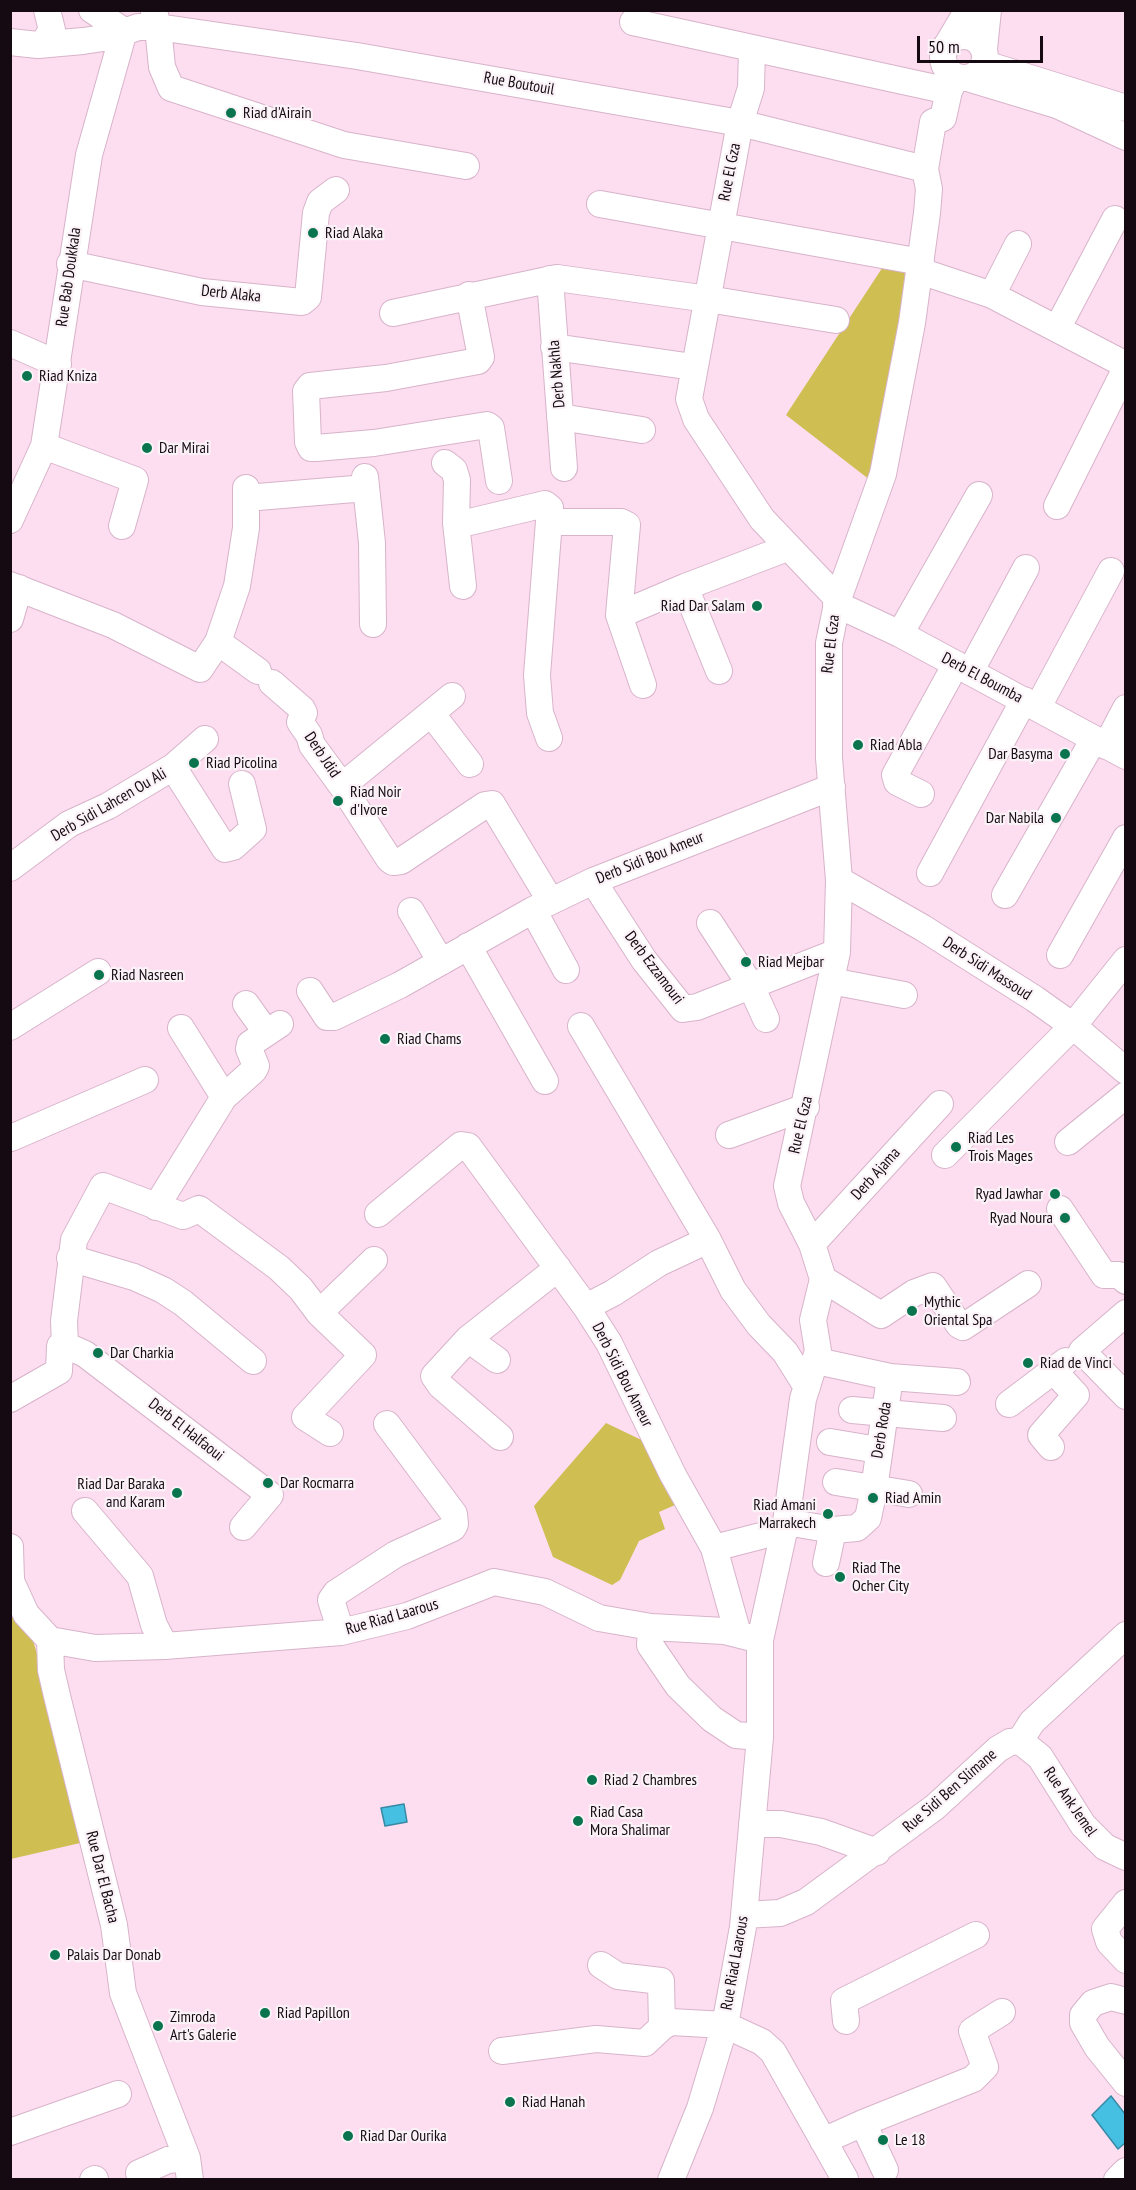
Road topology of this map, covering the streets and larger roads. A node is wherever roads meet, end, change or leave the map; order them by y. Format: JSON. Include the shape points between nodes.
{"nodes":[{"id":1,"x":47,"y":10,"type":"edge"},
{"id":2,"x":92,"y":10,"type":"edge"},
{"id":3,"x":968,"y":10,"type":"edge"},
{"id":4,"x":988,"y":10,"type":"edge"},
{"id":5,"x":156,"y":19,"type":"edge"},
{"id":6,"x":633,"y":22,"type":"dead end"},
{"id":7,"x":117,"y":34,"type":"junction"},
{"id":8,"x":10,"y":42,"type":"edge"},
{"id":9,"x":949,"y":42,"type":"junction"},
{"id":10,"x":38,"y":45,"type":"junction"},
{"id":11,"x":752,"y":48,"type":"junction"},
{"id":12,"x":969,"y":72,"type":"junction"},
{"id":13,"x":1125,"y":108,"type":"edge"},
{"id":14,"x":740,"y":123,"type":"junction"},
{"id":15,"x":1125,"y":137,"type":"edge"},
{"id":16,"x":466,"y":165,"type":"dead end"},
{"id":17,"x":925,"y":169,"type":"junction"},
{"id":18,"x":336,"y":190,"type":"dead end"},
{"id":19,"x":600,"y":204,"type":"dead end"},
{"id":20,"x":1115,"y":219,"type":"dead end"},
{"id":21,"x":720,"y":225,"type":"junction"},
{"id":22,"x":1018,"y":244,"type":"dead end"},
{"id":23,"x":70,"y":264,"type":"junction"},
{"id":24,"x":920,"y":267,"type":"junction"},
{"id":25,"x":550,"y":279,"type":"junction"},
{"id":26,"x":469,"y":295,"type":"junction"},
{"id":27,"x":992,"y":295,"type":"junction"},
{"id":28,"x":708,"y":299,"type":"junction"},
{"id":29,"x":393,"y":313,"type":"dead end"},
{"id":30,"x":836,"y":320,"type":"dead end"},
{"id":31,"x":1057,"y":329,"type":"junction"},
{"id":32,"x":10,"y":343,"type":"edge"},
{"id":33,"x":554,"y":347,"type":"junction"},
{"id":34,"x":58,"y":364,"type":"junction"},
{"id":35,"x":693,"y":367,"type":"junction"},
{"id":36,"x":1125,"y":367,"type":"edge"},
{"id":37,"x":560,"y":417,"type":"junction"},
{"id":38,"x":642,"y":430,"type":"dead end"},
{"id":39,"x":44,"y":446,"type":"junction"},
{"id":40,"x":445,"y":463,"type":"dead end"},
{"id":41,"x":564,"y":468,"type":"dead end"},
{"id":42,"x":499,"y":481,"type":"dead end"},
{"id":43,"x":979,"y":495,"type":"dead end"},
{"id":44,"x":1057,"y":506,"type":"dead end"},
{"id":45,"x":10,"y":520,"type":"edge"},
{"id":46,"x":550,"y":522,"type":"junction"},
{"id":47,"x":457,"y":525,"type":"junction"},
{"id":48,"x":122,"y":526,"type":"dead end"},
{"id":49,"x":787,"y":548,"type":"junction"},
{"id":50,"x":1026,"y":568,"type":"dead end"},
{"id":51,"x":1111,"y":571,"type":"dead end"},
{"id":52,"x":15,"y":586,"type":"edge"},
{"id":53,"x":463,"y":586,"type":"dead end"},
{"id":54,"x":685,"y":586,"type":"junction"},
{"id":55,"x":837,"y":601,"type":"junction"},
{"id":56,"x":619,"y":615,"type":"junction"},
{"id":57,"x":10,"y":619,"type":"edge"},
{"id":58,"x":373,"y":624,"type":"dead end"},
{"id":59,"x":900,"y":634,"type":"junction"},
{"id":60,"x":218,"y":642,"type":"junction"},
{"id":61,"x":963,"y":668,"type":"junction"},
{"id":62,"x":720,"y":671,"type":"dead end"},
{"id":63,"x":643,"y":685,"type":"dead end"},
{"id":64,"x":452,"y":696,"type":"dead end"},
{"id":65,"x":1031,"y":704,"type":"junction"},
{"id":66,"x":1125,"y":708,"type":"edge"},
{"id":67,"x":431,"y":713,"type":"junction"},
{"id":68,"x":549,"y":738,"type":"dead end"},
{"id":69,"x":205,"y":739,"type":"dead end"},
{"id":70,"x":1109,"y":747,"type":"edge"},
{"id":71,"x":471,"y":764,"type":"dead end"},
{"id":72,"x":173,"y":767,"type":"junction"},
{"id":73,"x":242,"y":784,"type":"dead end"},
{"id":74,"x":342,"y":786,"type":"junction"},
{"id":75,"x":832,"y":787,"type":"junction"},
{"id":76,"x":921,"y":794,"type":"dead end"},
{"id":77,"x":1125,"y":838,"type":"edge"},
{"id":78,"x":10,"y":868,"type":"edge"},
{"id":79,"x":930,"y":873,"type":"dead end"},
{"id":80,"x":839,"y":880,"type":"junction"},
{"id":81,"x":593,"y":881,"type":"junction"},
{"id":82,"x":1005,"y":896,"type":"dead end"},
{"id":83,"x":542,"y":905,"type":"junction"},
{"id":84,"x":411,"y":911,"type":"dead end"},
{"id":85,"x":710,"y":923,"type":"dead end"},
{"id":86,"x":468,"y":946,"type":"junction"},
{"id":87,"x":837,"y":952,"type":"junction"},
{"id":88,"x":1060,"y":955,"type":"dead end"},
{"id":89,"x":1125,"y":960,"type":"edge"},
{"id":90,"x":441,"y":962,"type":"junction"},
{"id":91,"x":567,"y":970,"type":"dead end"},
{"id":92,"x":98,"y":972,"type":"dead end"},
{"id":93,"x":831,"y":981,"type":"junction"},
{"id":94,"x":751,"y":986,"type":"junction"},
{"id":95,"x":310,"y":991,"type":"dead end"},
{"id":96,"x":904,"y":995,"type":"dead end"},
{"id":97,"x":246,"y":1004,"type":"dead end"},
{"id":98,"x":766,"y":1019,"type":"dead end"},
{"id":99,"x":580,"y":1026,"type":"dead end"},
{"id":100,"x":1073,"y":1026,"type":"junction"},
{"id":101,"x":10,"y":1027,"type":"edge"},
{"id":102,"x":182,"y":1028,"type":"dead end"},
{"id":103,"x":1125,"y":1071,"type":"edge"},
{"id":104,"x":146,"y":1080,"type":"dead end"},
{"id":105,"x":544,"y":1081,"type":"dead end"},
{"id":106,"x":1125,"y":1095,"type":"edge"},
{"id":107,"x":224,"y":1097,"type":"junction"},
{"id":108,"x":940,"y":1104,"type":"dead end"},
{"id":109,"x":806,"y":1107,"type":"junction"},
{"id":110,"x":921,"y":1125,"type":"junction"},
{"id":111,"x":729,"y":1136,"type":"dead end"},
{"id":112,"x":11,"y":1138,"type":"edge"},
{"id":113,"x":1068,"y":1142,"type":"dead end"},
{"id":114,"x":10,"y":1159,"type":"edge"},
{"id":115,"x":156,"y":1207,"type":"junction"},
{"id":116,"x":1060,"y":1209,"type":"dead end"},
{"id":117,"x":378,"y":1214,"type":"dead end"},
{"id":118,"x":708,"y":1240,"type":"junction"},
{"id":119,"x":812,"y":1244,"type":"junction"},
{"id":120,"x":70,"y":1258,"type":"junction"},
{"id":121,"x":374,"y":1260,"type":"dead end"},
{"id":122,"x":558,"y":1269,"type":"junction"},
{"id":123,"x":824,"y":1279,"type":"junction"},
{"id":124,"x":1125,"y":1281,"type":"edge"},
{"id":125,"x":1028,"y":1284,"type":"dead end"},
{"id":126,"x":586,"y":1307,"type":"junction"},
{"id":127,"x":319,"y":1313,"type":"junction"},
{"id":128,"x":1125,"y":1313,"type":"edge"},
{"id":129,"x":468,"y":1339,"type":"junction"},
{"id":130,"x":65,"y":1345,"type":"junction"},
{"id":131,"x":1082,"y":1351,"type":"junction"},
{"id":132,"x":253,"y":1360,"type":"dead end"},
{"id":133,"x":497,"y":1360,"type":"dead end"},
{"id":134,"x":817,"y":1361,"type":"junction"},
{"id":135,"x":1052,"y":1370,"type":"junction"},
{"id":136,"x":890,"y":1377,"type":"junction"},
{"id":137,"x":957,"y":1382,"type":"dead end"},
{"id":138,"x":807,"y":1387,"type":"junction"},
{"id":139,"x":1125,"y":1396,"type":"edge"},
{"id":140,"x":10,"y":1399,"type":"edge"},
{"id":141,"x":1009,"y":1404,"type":"dead end"},
{"id":142,"x":852,"y":1410,"type":"dead end"},
{"id":143,"x":885,"y":1413,"type":"junction"},
{"id":144,"x":943,"y":1418,"type":"dead end"},
{"id":145,"x":387,"y":1424,"type":"dead end"},
{"id":146,"x":330,"y":1432,"type":"dead end"},
{"id":147,"x":500,"y":1437,"type":"dead end"},
{"id":148,"x":830,"y":1442,"type":"dead end"},
{"id":149,"x":1052,"y":1447,"type":"dead end"},
{"id":150,"x":878,"y":1450,"type":"junction"},
{"id":151,"x":836,"y":1482,"type":"dead end"},
{"id":152,"x":874,"y":1489,"type":"junction"},
{"id":153,"x":909,"y":1494,"type":"dead end"},
{"id":154,"x":85,"y":1511,"type":"dead end"},
{"id":155,"x":785,"y":1526,"type":"junction"},
{"id":156,"x":243,"y":1527,"type":"dead end"},
{"id":157,"x":833,"y":1530,"type":"junction"},
{"id":158,"x":10,"y":1547,"type":"edge"},
{"id":159,"x":714,"y":1548,"type":"junction"},
{"id":160,"x":826,"y":1563,"type":"dead end"},
{"id":161,"x":11,"y":1579,"type":"edge"},
{"id":162,"x":651,"y":1627,"type":"junction"},
{"id":163,"x":341,"y":1632,"type":"junction"},
{"id":164,"x":1125,"y":1635,"type":"edge"},
{"id":165,"x":749,"y":1637,"type":"junction"},
{"id":166,"x":50,"y":1640,"type":"junction"},
{"id":167,"x":165,"y":1646,"type":"junction"},
{"id":168,"x":760,"y":1737,"type":"junction"},
{"id":169,"x":1020,"y":1741,"type":"junction"},
{"id":170,"x":752,"y":1824,"type":"junction"},
{"id":171,"x":877,"y":1852,"type":"junction"},
{"id":172,"x":1125,"y":1857,"type":"edge"},
{"id":173,"x":1125,"y":1903,"type":"edge"},
{"id":174,"x":744,"y":1915,"type":"junction"},
{"id":175,"x":976,"y":1935,"type":"dead end"},
{"id":176,"x":1125,"y":1960,"type":"edge"},
{"id":177,"x":601,"y":1965,"type":"dead end"},
{"id":178,"x":1125,"y":2001,"type":"edge"},
{"id":179,"x":1002,"y":2012,"type":"dead end"},
{"id":180,"x":846,"y":2021,"type":"dead end"},
{"id":181,"x":725,"y":2025,"type":"junction"},
{"id":182,"x":662,"y":2027,"type":"junction"},
{"id":183,"x":502,"y":2051,"type":"dead end"},
{"id":184,"x":1125,"y":2083,"type":"edge"},
{"id":185,"x":118,"y":2094,"type":"dead end"},
{"id":186,"x":863,"y":2122,"type":"junction"},
{"id":187,"x":10,"y":2132,"type":"edge"},
{"id":188,"x":823,"y":2141,"type":"junction"},
{"id":189,"x":188,"y":2169,"type":"edge"},
{"id":190,"x":885,"y":2170,"type":"dead end"},
{"id":191,"x":1125,"y":2171,"type":"edge"},
{"id":192,"x":845,"y":2179,"type":"edge"},
{"id":193,"x":142,"y":2180,"type":"edge"},
{"id":194,"x":671,"y":2180,"type":"edge"},
{"id":195,"x":1117,"y":2180,"type":"edge"}],
"edges":[{"from":1,"to":10,"type":"street","via":[[52,30]]},
{"from":2,"to":7,"type":"street"},
{"from":3,"to":9,"type":"street"},
{"from":4,"to":12,"type":"street"},
{"from":5,"to":7,"type":"street","name":"Rue Boutouil"},
{"from":5,"to":14,"type":"street","name":"Rue Boutouil"},
{"from":5,"to":16,"type":"street","via":[[162,67],[171,88],[344,145]]},
{"from":6,"to":11,"type":"street"},
{"from":7,"to":10,"type":"street","name":"Rue Boutouil"},
{"from":7,"to":23,"type":"street","name":"Rue Bab Doukkala","via":[[88,155]]},
{"from":8,"to":10,"type":"street","name":"Rue Boutouil"},
{"from":9,"to":12,"type":"street","via":[[942,57],[949,73]]},
{"from":9,"to":12,"type":"street","via":[[964,36],[972,38]]},
{"from":11,"to":12,"type":"street"},
{"from":11,"to":14,"type":"street","name":"Rue El Gza","via":[[751,88]]},
{"from":12,"to":13,"type":"street"},
{"from":12,"to":15,"type":"street","via":[[1057,105]]},
{"from":12,"to":17,"type":"street","name":"Rue El Gza","via":[[943,118],[933,122]]},
{"from":14,"to":17,"type":"street","name":"Rue Boutouil"},
{"from":14,"to":21,"type":"street","name":"Rue El Gza"},
{"from":17,"to":24,"type":"street","name":"Rue El Gza","via":[[929,189]]},
{"from":18,"to":23,"type":"street","name":"Derb Alaka","via":[[320,202],[316,213],[308,297],[302,302],[202,292]]},
{"from":19,"to":21,"type":"street"},
{"from":20,"to":31,"type":"street"},
{"from":21,"to":24,"type":"street"},
{"from":21,"to":28,"type":"street","name":"Rue El Gza"},
{"from":22,"to":27,"type":"street"},
{"from":23,"to":34,"type":"street","name":"Rue Bab Doukkala"},
{"from":24,"to":27,"type":"street"},
{"from":24,"to":55,"type":"street","name":"Rue El Gza","via":[[883,474]]},
{"from":25,"to":26,"type":"street"},
{"from":25,"to":28,"type":"street"},
{"from":25,"to":33,"type":"street","name":"Derb Nakhla"},
{"from":26,"to":29,"type":"street"},
{"from":26,"to":42,"type":"street","via":[[481,357],[478,361],[307,388],[308,442],[311,448],[374,443],[487,425],[492,431]]},
{"from":27,"to":31,"type":"street"},
{"from":28,"to":30,"type":"street","via":[[797,323]]},
{"from":28,"to":35,"type":"street","name":"Rue El Gza"},
{"from":31,"to":36,"type":"street"},
{"from":32,"to":34,"type":"street"},
{"from":33,"to":35,"type":"street"},
{"from":33,"to":37,"type":"street","name":"Derb Nakhla"},
{"from":34,"to":39,"type":"street","name":"Rue Bab Doukkala"},
{"from":35,"to":49,"type":"street","name":"Rue El Gza","via":[[689,399],[696,419],[762,519]]},
{"from":36,"to":44,"type":"street"},
{"from":37,"to":38,"type":"street"},
{"from":37,"to":41,"type":"street","name":"Derb Nakhla"},
{"from":39,"to":45,"type":"street","name":"Rue Bab Doukkala"},
{"from":39,"to":48,"type":"street","via":[[135,480]]},
{"from":40,"to":47,"type":"street","via":[[454,470],[457,480]]},
{"from":43,"to":59,"type":"street"},
{"from":46,"to":47,"type":"street","via":[[550,508],[545,504]]},
{"from":46,"to":56,"type":"street","via":[[627,525]]},
{"from":46,"to":68,"type":"street","via":[[537,675],[540,713]]},
{"from":47,"to":53,"type":"street"},
{"from":49,"to":54,"type":"street"},
{"from":49,"to":55,"type":"street","name":"Rue El Gza","via":[[814,572]]},
{"from":50,"to":61,"type":"street"},
{"from":51,"to":65,"type":"street"},
{"from":52,"to":57,"type":"street"},
{"from":52,"to":60,"type":"street","via":[[113,625],[198,669]]},
{"from":54,"to":56,"type":"street"},
{"from":54,"to":62,"type":"street"},
{"from":55,"to":59,"type":"street","name":"Derb El Boumba"},
{"from":55,"to":75,"type":"street","name":"Rue El Gza","via":[[827,677]]},
{"from":56,"to":63,"type":"street"},
{"from":58,"to":60,"type":"street","via":[[372,543],[365,483],[246,493],[243,557]]},
{"from":59,"to":61,"type":"street","name":"Derb El Boumba"},
{"from":60,"to":74,"type":"street","name":"Derb Jdid","via":[[302,709],[301,724]]},
{"from":61,"to":65,"type":"street","name":"Derb El Boumba"},
{"from":61,"to":76,"type":"street","via":[[895,775],[897,782]]},
{"from":64,"to":67,"type":"street"},
{"from":65,"to":70,"type":"street","name":"Derb El Boumba"},
{"from":65,"to":79,"type":"street"},
{"from":66,"to":70,"type":"street"},
{"from":67,"to":71,"type":"street"},
{"from":67,"to":74,"type":"street"},
{"from":69,"to":72,"type":"street","name":"Derb Sidi Lahcen Ou Ali"},
{"from":70,"to":82,"type":"street"},
{"from":72,"to":73,"type":"street","via":[[225,849],[234,847],[253,829]]},
{"from":72,"to":78,"type":"street","name":"Derb Sidi Lahcen Ou Ali","via":[[69,824]]},
{"from":74,"to":83,"type":"street","name":"Derb Jdid","via":[[393,862],[485,805],[496,806]]},
{"from":75,"to":80,"type":"street","name":"Rue El Gza"},
{"from":75,"to":81,"type":"street","name":"Derb Sidi Bou Ameur"},
{"from":77,"to":88,"type":"street"},
{"from":80,"to":87,"type":"street","name":"Rue El Gza"},
{"from":80,"to":100,"type":"street","name":"Derb Sidi Massoud","via":[[923,928]]},
{"from":81,"to":83,"type":"street","name":"Derb Sidi Bou Ameur"},
{"from":81,"to":94,"type":"street","name":"Derb Ezzamouri","via":[[644,960],[683,1009],[691,1010]]},
{"from":83,"to":86,"type":"street","name":"Derb Sidi Bou Ameur"},
{"from":83,"to":91,"type":"street"},
{"from":84,"to":90,"type":"street"},
{"from":85,"to":94,"type":"street"},
{"from":86,"to":90,"type":"street","name":"Derb Sidi Bou Ameur"},
{"from":86,"to":105,"type":"street"},
{"from":87,"to":93,"type":"street","name":"Rue El Gza"},
{"from":87,"to":94,"type":"street","name":"Derb Ezzamouri"},
{"from":89,"to":100,"type":"street"},
{"from":90,"to":95,"type":"street","name":"Derb Sidi Bou Ameur","via":[[330,1018]]},
{"from":92,"to":101,"type":"street"},
{"from":93,"to":96,"type":"street"},
{"from":93,"to":109,"type":"street","name":"Rue El Gza"},
{"from":94,"to":98,"type":"street"},
{"from":97,"to":107,"type":"street","via":[[273,1028],[249,1046],[254,1070]]},
{"from":99,"to":118,"type":"street"},
{"from":100,"to":103,"type":"street","name":"Derb Sidi Massoud"},
{"from":100,"to":110,"type":"street","via":[[947,1153]]},
{"from":102,"to":107,"type":"street"},
{"from":104,"to":112,"type":"street"},
{"from":106,"to":113,"type":"street"},
{"from":107,"to":115,"type":"street"},
{"from":108,"to":110,"type":"street","name":"Derb Ajama"},
{"from":109,"to":111,"type":"street"},
{"from":109,"to":119,"type":"street","name":"Rue El Gza","via":[[788,1186],[791,1203]]},
{"from":110,"to":119,"type":"street","name":"Derb Ajama"},
{"from":112,"to":114,"type":"street","via":[[14,1153]]},
{"from":115,"to":120,"type":"street","via":[[103,1186],[74,1240]]},
{"from":115,"to":127,"type":"street","via":[[186,1216],[199,1209],[279,1268]]},
{"from":116,"to":124,"type":"street","via":[[1104,1275],[1119,1275]]},
{"from":117,"to":122,"type":"street","name":"Derb Sidi Bou Ameur","via":[[461,1145],[468,1146]]},
{"from":118,"to":126,"type":"street","via":[[659,1263]]},
{"from":118,"to":138,"type":"street","via":[[733,1290],[785,1352]]},
{"from":119,"to":123,"type":"street","name":"Rue El Gza"},
{"from":120,"to":130,"type":"street"},
{"from":120,"to":132,"type":"street","via":[[163,1290]]},
{"from":121,"to":127,"type":"street"},
{"from":122,"to":126,"type":"street","name":"Derb Sidi Bou Ameur"},
{"from":122,"to":129,"type":"street"},
{"from":123,"to":125,"type":"street","via":[[881,1314],[933,1286],[963,1327]]},
{"from":123,"to":134,"type":"street","via":[[813,1320]]},
{"from":126,"to":159,"type":"street","name":"Derb Sidi Bou Ameur","via":[[609,1343],[673,1475]]},
{"from":127,"to":146,"type":"street","via":[[363,1355],[305,1417]]},
{"from":128,"to":131,"type":"street"},
{"from":129,"to":133,"type":"street"},
{"from":129,"to":147,"type":"street","via":[[436,1372],[435,1379]]},
{"from":130,"to":140,"type":"street","via":[[60,1346],[59,1371]]},
{"from":130,"to":156,"type":"street","name":"Derb El Halfaoui","via":[[85,1354],[159,1408],[270,1495]]},
{"from":131,"to":135,"type":"street"},
{"from":131,"to":139,"type":"street"},
{"from":134,"to":136,"type":"street"},
{"from":134,"to":138,"type":"street"},
{"from":135,"to":141,"type":"street"},
{"from":135,"to":149,"type":"street","via":[[1076,1395],[1041,1435]]},
{"from":136,"to":137,"type":"street"},
{"from":136,"to":143,"type":"street","name":"Derb Roda"},
{"from":138,"to":155,"type":"street"},
{"from":142,"to":143,"type":"street"},
{"from":143,"to":144,"type":"street"},
{"from":143,"to":150,"type":"street","name":"Derb Roda"},
{"from":145,"to":163,"type":"street","via":[[454,1514],[455,1524],[396,1554],[336,1593],[332,1600]]},
{"from":148,"to":150,"type":"street"},
{"from":150,"to":152,"type":"street","name":"Derb Roda"},
{"from":151,"to":152,"type":"street"},
{"from":152,"to":153,"type":"street"},
{"from":152,"to":157,"type":"street","name":"Derb Roda","via":[[864,1524]]},
{"from":154,"to":167,"type":"street","via":[[140,1576],[154,1625]]},
{"from":155,"to":157,"type":"street","name":"Derb Roda"},
{"from":155,"to":159,"type":"street"},
{"from":155,"to":165,"type":"street"},
{"from":157,"to":160,"type":"street"},
{"from":158,"to":161,"type":"street"},
{"from":159,"to":165,"type":"street","name":"Derb Sidi Bou Ameur"},
{"from":161,"to":166,"type":"street","via":[[26,1614]]},
{"from":162,"to":163,"type":"street","name":"Rue Riad Laarous","via":[[599,1617],[545,1592],[494,1582],[407,1616]]},
{"from":162,"to":165,"type":"street","name":"Rue Riad Laarous"},
{"from":162,"to":168,"type":"street","via":[[650,1645],[678,1686],[712,1719],[736,1735]]},
{"from":163,"to":167,"type":"street","name":"Rue Riad Laarous"},
{"from":164,"to":169,"type":"street","name":"Rue Sidi Ben Slimane","via":[[1032,1722]]},
{"from":165,"to":168,"type":"street","name":"Rue Riad Laarous"},
{"from":166,"to":167,"type":"street","name":"Rue Riad Laarous","via":[[95,1648]]},
{"from":166,"to":189,"type":"street","name":"Rue Dar El Bacha","via":[[51,1670],[114,1924],[123,1993]]},
{"from":168,"to":170,"type":"street","name":"Rue Riad Laarous"},
{"from":169,"to":171,"type":"street","name":"Rue Sidi Ben Slimane","via":[[998,1749],[935,1807]]},
{"from":169,"to":172,"type":"street","name":"Rue Ank Jemel","via":[[1040,1757],[1083,1825],[1105,1847]]},
{"from":170,"to":171,"type":"street","via":[[781,1824],[821,1832]]},
{"from":170,"to":174,"type":"street","name":"Rue Riad Laarous"},
{"from":171,"to":174,"type":"street","name":"Rue Sidi Ben Slimane","via":[[795,1908]]},
{"from":173,"to":176,"type":"street","via":[[1105,1929],[1109,1942]]},
{"from":174,"to":181,"type":"street","name":"Rue Riad Laarous"},
{"from":175,"to":180,"type":"street","via":[[844,2001]]},
{"from":177,"to":182,"type":"street","via":[[618,1976],[661,1981]]},
{"from":178,"to":184,"type":"street","via":[[1111,1997],[1093,2003],[1083,2016],[1097,2047]]},
{"from":179,"to":186,"type":"street","via":[[972,2031],[986,2067],[979,2074]]},
{"from":181,"to":182,"type":"street","via":[[671,2022]]},
{"from":181,"to":188,"type":"street","via":[[762,2042],[773,2052]]},
{"from":181,"to":194,"type":"street","name":"Rue Riad Laarous","via":[[700,2108]]},
{"from":182,"to":183,"type":"street","via":[[645,2043],[596,2039]]},
{"from":185,"to":187,"type":"street"},
{"from":186,"to":188,"type":"street"},
{"from":186,"to":190,"type":"street"},
{"from":188,"to":192,"type":"street"},
{"from":189,"to":193,"type":"street","via":[[156,2164],[139,2173]]},
{"from":191,"to":195,"type":"street"}]}
